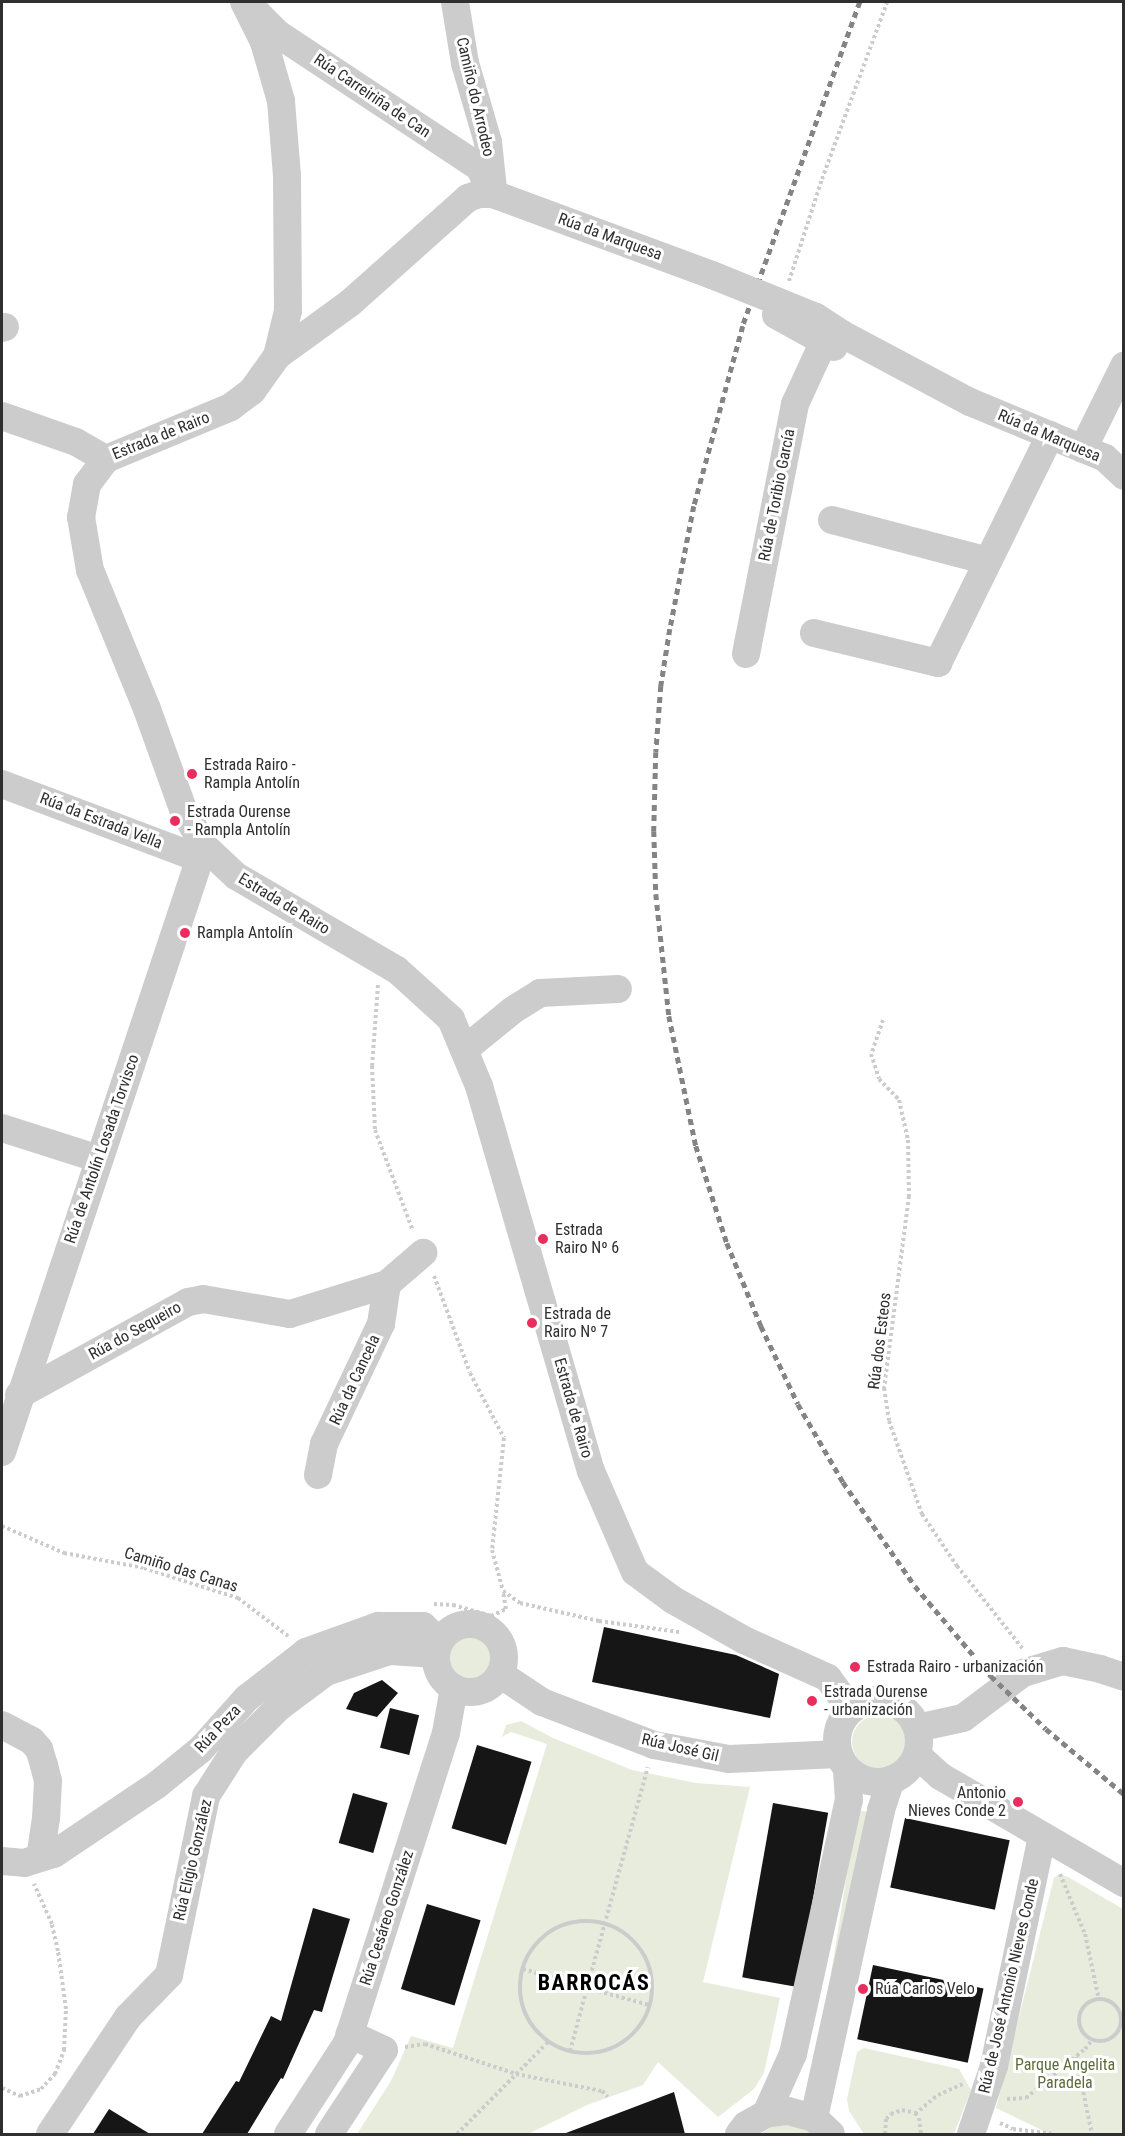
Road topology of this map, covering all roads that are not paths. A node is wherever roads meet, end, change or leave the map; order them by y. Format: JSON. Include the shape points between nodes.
{"nodes":[{"id":1,"x":245,"y":2,"type":"edge"},
{"id":2,"x":455,"y":2,"type":"edge"},
{"id":3,"x":493,"y":194,"type":"junction"},
{"id":4,"x":776,"y":315,"type":"road end"},
{"id":5,"x":820,"y":329,"type":"junction"},
{"id":6,"x":278,"y":356,"type":"junction"},
{"id":7,"x":1124,"y":366,"type":"edge"},
{"id":8,"x":2,"y":416,"type":"edge"},
{"id":9,"x":1050,"y":435,"type":"junction"},
{"id":10,"x":1083,"y":448,"type":"junction"},
{"id":11,"x":106,"y":459,"type":"junction"},
{"id":12,"x":1124,"y":476,"type":"edge"},
{"id":13,"x":832,"y":520,"type":"dead end"},
{"id":14,"x":988,"y":561,"type":"junction"},
{"id":15,"x":814,"y":633,"type":"dead end"},
{"id":16,"x":746,"y":654,"type":"dead end"},
{"id":17,"x":2,"y":784,"type":"edge"},
{"id":18,"x":202,"y":853,"type":"junction"},
{"id":19,"x":618,"y":989,"type":"dead end"},
{"id":20,"x":464,"y":1050,"type":"junction"},
{"id":21,"x":2,"y":1128,"type":"edge"},
{"id":22,"x":99,"y":1159,"type":"junction"},
{"id":23,"x":423,"y":1253,"type":"road end"},
{"id":24,"x":387,"y":1284,"type":"junction"},
{"id":25,"x":19,"y":1395,"type":"junction"},
{"id":26,"x":2,"y":1452,"type":"edge"},
{"id":27,"x":318,"y":1475,"type":"dead end"},
{"id":28,"x":438,"y":1648,"type":"junction"},
{"id":29,"x":500,"y":1674,"type":"junction"},
{"id":30,"x":1124,"y":1677,"type":"edge"},
{"id":31,"x":454,"y":1688,"type":"junction"},
{"id":32,"x":851,"y":1710,"type":"junction"},
{"id":33,"x":2,"y":1725,"type":"edge"},
{"id":34,"x":917,"y":1728,"type":"junction"},
{"id":35,"x":918,"y":1756,"type":"junction"},
{"id":36,"x":843,"y":1761,"type":"junction"},
{"id":37,"x":891,"y":1780,"type":"junction"},
{"id":38,"x":1042,"y":1836,"type":"junction"},
{"id":39,"x":22,"y":1861,"type":"edge"},
{"id":40,"x":1124,"y":1883,"type":"edge"},
{"id":41,"x":350,"y":2034,"type":"junction"},
{"id":42,"x":984,"y":2108,"type":"edge"},
{"id":43,"x":766,"y":2114,"type":"junction"},
{"id":44,"x":823,"y":2126,"type":"edge"},
{"id":45,"x":50,"y":2134,"type":"edge"},
{"id":46,"x":288,"y":2134,"type":"edge"},
{"id":47,"x":329,"y":2134,"type":"edge"},
{"id":48,"x":739,"y":2134,"type":"edge"}],
"edges":[{"from":1,"to":3,"type":"street","name":"Rúa Carreiriña de Can","via":[[278,34],[479,167]]},
{"from":1,"to":6,"type":"street","name":"Estrada de Rairo","via":[[264,42],[281,101],[287,175],[288,311]]},
{"from":2,"to":3,"type":"street","name":"Camiño do Arrodeo","via":[[465,63],[488,142]]},
{"from":3,"to":5,"type":"street","name":"Rúa da Marquesa","bridge":true,"via":[[712,275]]},
{"from":3,"to":6,"type":"street","via":[[468,198],[350,303]]},
{"from":4,"to":5,"type":"street","name":"Rúa da Marquesa"},
{"from":5,"to":9,"type":"street","name":"Rúa da Marquesa","via":[[842,334],[970,402]]},
{"from":5,"to":16,"type":"street","name":"Rúa de Toribio García","via":[[795,404]]},
{"from":6,"to":11,"type":"street","name":"Estrada de Rairo","via":[[252,391],[231,407]]},
{"from":7,"to":10,"type":"street"},
{"from":8,"to":11,"type":"street","via":[[76,442]]},
{"from":9,"to":10,"type":"street","name":"Rúa da Marquesa"},
{"from":9,"to":14,"type":"street"},
{"from":10,"to":12,"type":"street","name":"Rúa da Marquesa","via":[[1105,458]]},
{"from":11,"to":18,"type":"street","name":"Estrada de Rairo","via":[[87,484],[81,517],[90,570]]},
{"from":13,"to":14,"type":"street"},
{"from":14,"to":15,"type":"street","via":[[938,663]]},
{"from":17,"to":18,"type":"street","name":"Rúa da Estrada Vella"},
{"from":18,"to":20,"type":"street","name":"Estrada de Rairo","via":[[396,970],[451,1019]]},
{"from":18,"to":22,"type":"street","name":"Rúa de Antolín Losada Torvisco"},
{"from":19,"to":20,"type":"street","via":[[540,993]]},
{"from":20,"to":32,"type":"street","name":"Estrada de Rairo","via":[[479,1086],[591,1471],[635,1572],[673,1600],[744,1640],[828,1678]]},
{"from":21,"to":22,"type":"street"},
{"from":22,"to":25,"type":"street","name":"Rúa de Antolín Losada Torvisco"},
{"from":23,"to":24,"type":"street","name":"Rúa do Sequeiro"},
{"from":24,"to":25,"type":"street","name":"Rúa do Sequeiro","via":[[290,1314],[203,1299],[188,1302]]},
{"from":24,"to":27,"type":"street","name":"Rúa da Cancela","via":[[381,1324],[324,1444]]},
{"from":25,"to":26,"type":"street","name":"Rúa de Antolín Losada Torvisco"},
{"from":28,"to":29,"type":"street","via":[[448,1631],[460,1625],[486,1627],[503,1648]]},
{"from":28,"to":31,"type":"street","via":[[437,1668]]},
{"from":28,"to":39,"type":"street","name":"Rúa Peza","via":[[423,1626],[378,1626],[306,1652],[247,1698],[201,1749],[158,1784],[54,1854]]},
{"from":28,"to":45,"type":"street","name":"Rúa Eligio González","via":[[390,1651],[326,1672],[279,1707],[234,1752],[206,1796],[169,1976],[128,2017]]},
{"from":29,"to":31,"type":"street","via":[[480,1690],[466,1692]]},
{"from":29,"to":36,"type":"street","name":"Rúa José Gil","via":[[542,1702],[654,1745],[729,1759]]},
{"from":30,"to":34,"type":"street","via":[[1063,1661],[1023,1673],[963,1718]]},
{"from":31,"to":41,"type":"street","name":"Rúa Cesáreo González","via":[[446,1732]]},
{"from":32,"to":34,"type":"street","via":[[865,1702],[888,1702],[909,1714]]},
{"from":32,"to":36,"type":"street","via":[[839,1730]]},
{"from":33,"to":39,"type":"street","via":[[39,1749],[48,1781],[46,1818]]},
{"from":34,"to":35,"type":"street"},
{"from":35,"to":37,"type":"street","via":[[905,1772]]},
{"from":35,"to":38,"type":"street","via":[[940,1776]]},
{"from":36,"to":37,"type":"street","via":[[860,1778]]},
{"from":36,"to":43,"type":"street","via":[[849,1800],[794,2054]]},
{"from":37,"to":44,"type":"street","via":[[881,1810]]},
{"from":38,"to":40,"type":"street"},
{"from":38,"to":42,"type":"street","name":"Rúa de José Antonio Nieves Conde"},
{"from":41,"to":46,"type":"street","name":"Rúa Cesáreo González"},
{"from":41,"to":47,"type":"street","via":[[384,2050]]},
{"from":43,"to":44,"type":"street","via":[[788,2111]]},
{"from":43,"to":48,"type":"street","via":[[746,2125]]}]}
